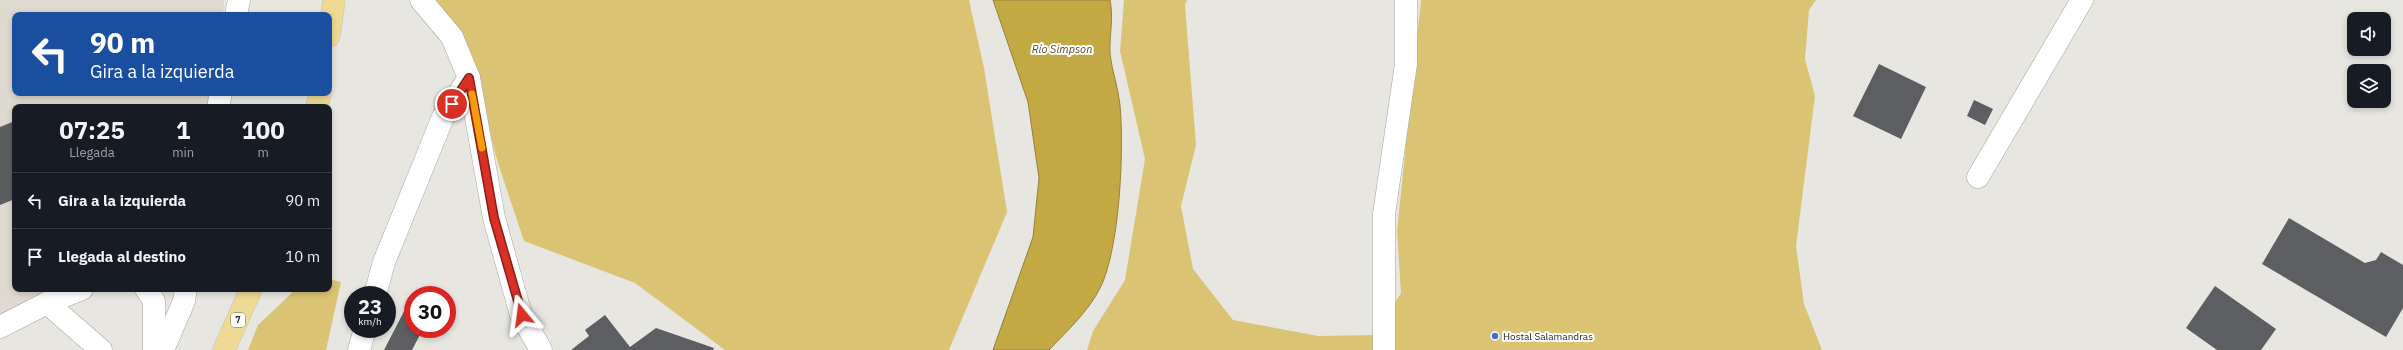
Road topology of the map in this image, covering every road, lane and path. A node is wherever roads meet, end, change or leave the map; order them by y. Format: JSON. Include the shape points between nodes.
{"nodes":[{"id":1,"x":239,"y":0,"type":"edge"},
{"id":2,"x":334,"y":0,"type":"edge"},
{"id":3,"x":420,"y":0,"type":"edge"},
{"id":4,"x":1406,"y":0,"type":"edge"},
{"id":5,"x":2082,"y":0,"type":"edge"},
{"id":6,"x":237,"y":12,"type":"edge"},
{"id":7,"x":332,"y":14,"type":"edge"},
{"id":8,"x":469,"y":78,"type":"junction"},
{"id":9,"x":1978,"y":177,"type":"dead end"},
{"id":10,"x":377,"y":286,"type":"edge"},
{"id":11,"x":74,"y":292,"type":"edge"},
{"id":12,"x":148,"y":292,"type":"edge"},
{"id":13,"x":186,"y":292,"type":"edge"},
{"id":14,"x":250,"y":292,"type":"edge"},
{"id":15,"x":47,"y":303,"type":"junction"},
{"id":16,"x":0,"y":328,"type":"edge"},
{"id":17,"x":363,"y":338,"type":"edge"},
{"id":18,"x":102,"y":350,"type":"edge"},
{"id":19,"x":154,"y":350,"type":"edge"},
{"id":20,"x":163,"y":350,"type":"edge"},
{"id":21,"x":224,"y":350,"type":"edge"},
{"id":22,"x":360,"y":350,"type":"edge"},
{"id":23,"x":541,"y":350,"type":"edge"},
{"id":24,"x":1384,"y":350,"type":"edge"}],
"edges":[{"from":1,"to":6,"type":"street"},
{"from":2,"to":7,"type":"highway"},
{"from":3,"to":8,"type":"street","via":[[452,37]]},
{"from":4,"to":24,"type":"street","via":[[1406,64],[1384,214]]},
{"from":5,"to":9,"type":"street"},
{"from":8,"to":10,"type":"street","via":[[443,117],[384,262]]},
{"from":8,"to":23,"type":"street","via":[[494,218],[522,315]]},
{"from":11,"to":15,"type":"street"},
{"from":12,"to":19,"type":"street","via":[[154,300]]},
{"from":13,"to":20,"type":"street"},
{"from":14,"to":21,"type":"highway","number":"7"},
{"from":15,"to":16,"type":"street"},
{"from":15,"to":18,"type":"street"},
{"from":17,"to":22,"type":"street"}]}
